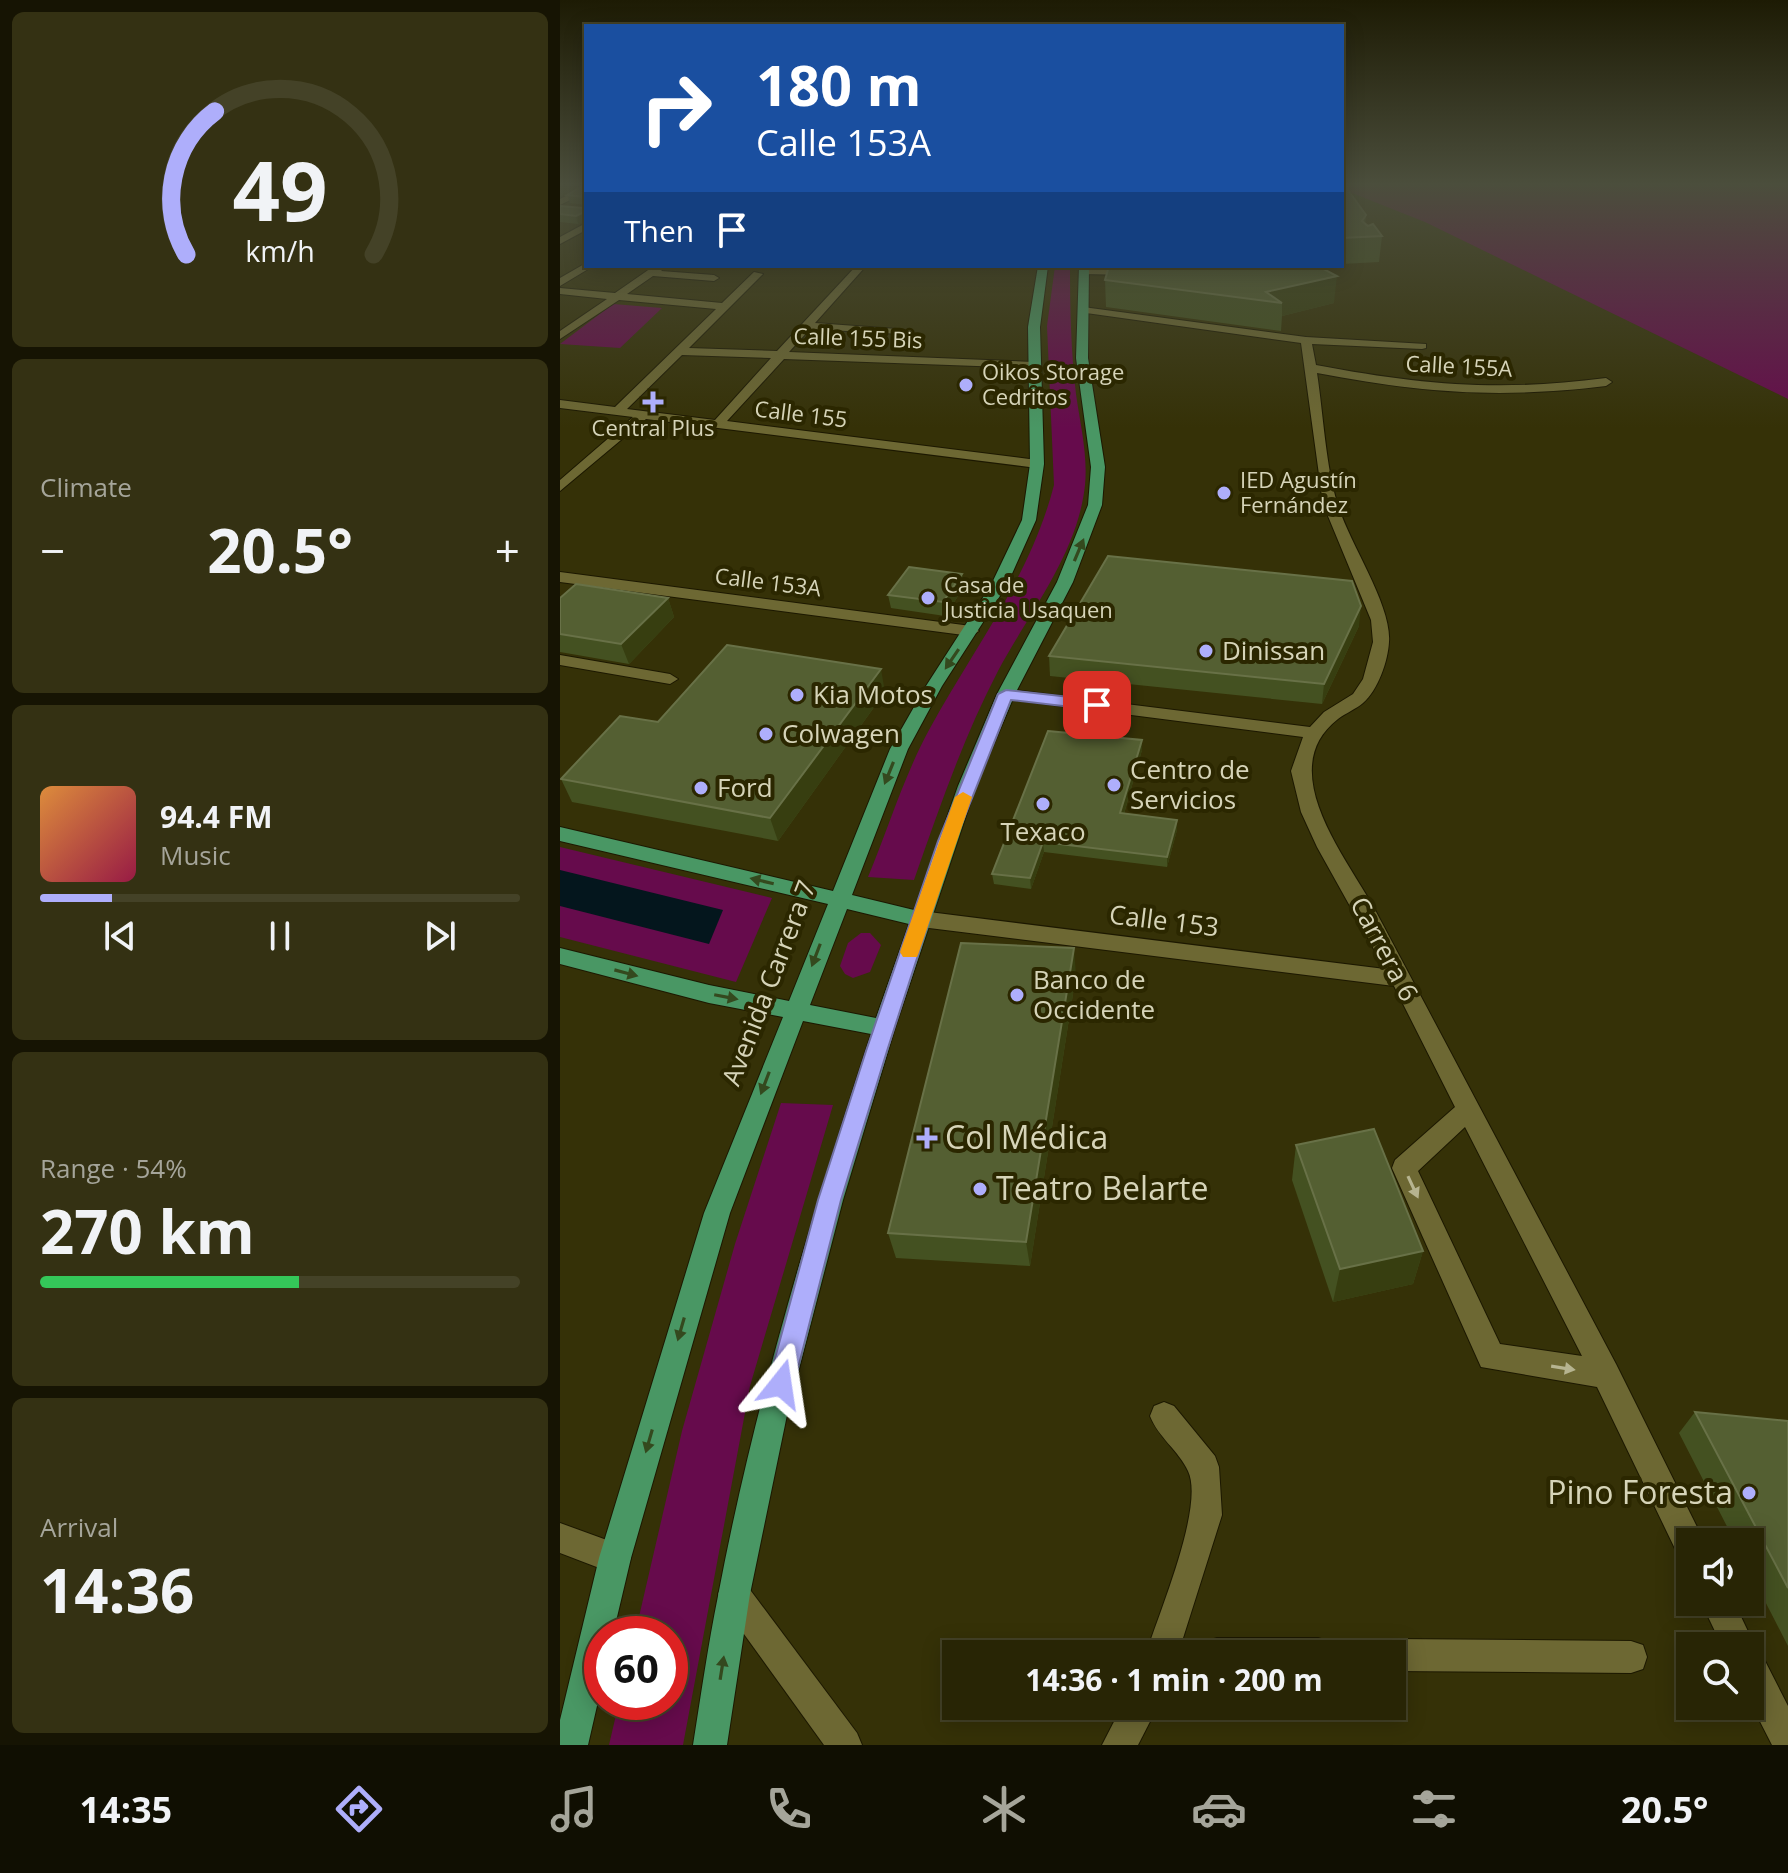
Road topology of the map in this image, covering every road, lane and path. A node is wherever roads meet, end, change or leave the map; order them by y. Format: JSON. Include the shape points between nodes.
{"nodes":[{"id":1,"x":584,"y":267,"type":"edge"},
{"id":2,"x":859,"y":268,"type":"edge"},
{"id":3,"x":1043,"y":268,"type":"edge"},
{"id":4,"x":1084,"y":269,"type":"edge"},
{"id":5,"x":656,"y":270,"type":"edge"},
{"id":6,"x":1146,"y":272,"type":"edge"},
{"id":7,"x":758,"y":274,"type":"dead end"},
{"id":8,"x":714,"y":278,"type":"dead end"},
{"id":9,"x":560,"y":283,"type":"edge"},
{"id":10,"x":560,"y":291,"type":"edge"},
{"id":11,"x":617,"y":297,"type":"junction"},
{"id":12,"x":725,"y":307,"type":"junction"},
{"id":13,"x":1083,"y":310,"type":"junction"},
{"id":14,"x":807,"y":326,"type":"junction"},
{"id":15,"x":897,"y":332,"type":"dead end"},
{"id":16,"x":560,"y":336,"type":"edge"},
{"id":17,"x":1306,"y":340,"type":"junction"},
{"id":18,"x":1422,"y":346,"type":"dead end"},
{"id":19,"x":680,"y":351,"type":"junction"},
{"id":20,"x":781,"y":355,"type":"junction"},
{"id":21,"x":1034,"y":365,"type":"junction"},
{"id":22,"x":1311,"y":368,"type":"junction"},
{"id":23,"x":1606,"y":382,"type":"dead end"},
{"id":24,"x":560,"y":404,"type":"edge"},
{"id":25,"x":618,"y":411,"type":"junction"},
{"id":26,"x":643,"y":415,"type":"junction"},
{"id":27,"x":718,"y":424,"type":"junction"},
{"id":28,"x":1037,"y":464,"type":"junction"},
{"id":29,"x":560,"y":487,"type":"edge"},
{"id":30,"x":560,"y":577,"type":"edge"},
{"id":31,"x":577,"y":580,"type":"junction"},
{"id":32,"x":560,"y":593,"type":"edge"},
{"id":33,"x":971,"y":631,"type":"junction"},
{"id":34,"x":560,"y":660,"type":"edge"},
{"id":35,"x":670,"y":679,"type":"dead end"},
{"id":36,"x":1006,"y":694,"type":"junction"},
{"id":37,"x":1314,"y":733,"type":"junction"},
{"id":38,"x":560,"y":834,"type":"edge"},
{"id":39,"x":838,"y":899,"type":"junction"},
{"id":40,"x":921,"y":919,"type":"junction"},
{"id":41,"x":560,"y":956,"type":"edge"},
{"id":42,"x":1401,"y":979,"type":"junction"},
{"id":43,"x":794,"y":1011,"type":"junction"},
{"id":44,"x":884,"y":1028,"type":"junction"},
{"id":45,"x":1467,"y":1111,"type":"junction"},
{"id":46,"x":1606,"y":1374,"type":"junction"},
{"id":47,"x":1164,"y":1416,"type":"dead end"},
{"id":48,"x":1681,"y":1528,"type":"edge"},
{"id":49,"x":560,"y":1538,"type":"edge"},
{"id":50,"x":615,"y":1558,"type":"junction"},
{"id":51,"x":734,"y":1594,"type":"junction"},
{"id":52,"x":1167,"y":1640,"type":"edge"},
{"id":53,"x":1406,"y":1655,"type":"edge"},
{"id":54,"x":1631,"y":1657,"type":"dead end"},
{"id":55,"x":1764,"y":1694,"type":"edge"},
{"id":56,"x":1133,"y":1720,"type":"edge"},
{"id":57,"x":1788,"y":1741,"type":"edge"},
{"id":58,"x":571,"y":1745,"type":"edge"},
{"id":59,"x":710,"y":1745,"type":"edge"},
{"id":60,"x":845,"y":1745,"type":"edge"},
{"id":61,"x":1119,"y":1745,"type":"edge"}],
"edges":[{"from":1,"to":9,"type":"street"},
{"from":2,"to":14,"type":"street"},
{"from":3,"to":21,"type":"main road","name":"Avenida Carrera 7"},
{"from":4,"to":6,"type":"street"},
{"from":4,"to":13,"type":"main road"},
{"from":5,"to":8,"type":"street"},
{"from":5,"to":11,"type":"street"},
{"from":7,"to":12,"type":"street"},
{"from":10,"to":11,"type":"street"},
{"from":11,"to":12,"type":"street"},
{"from":11,"to":16,"type":"street"},
{"from":12,"to":19,"type":"street"},
{"from":13,"to":17,"type":"street"},
{"from":36,"to":13,"type":"main road","one_way":true,"via":[[1065,582],[1098,490],[1082,358]]},
{"from":14,"to":15,"type":"street"},
{"from":14,"to":20,"type":"street"},
{"from":17,"to":18,"type":"street"},
{"from":17,"to":22,"type":"street","name":"Carrera 6"},
{"from":19,"to":20,"type":"street","name":"Calle 155 Bis"},
{"from":19,"to":25,"type":"street"},
{"from":20,"to":21,"type":"street","name":"Calle 155 Bis"},
{"from":20,"to":27,"type":"street"},
{"from":21,"to":28,"type":"main road","name":"Avenida Carrera 7"},
{"from":22,"to":23,"type":"street","name":"Calle 155A","via":[[1454,390],[1552,389]]},
{"from":22,"to":37,"type":"street","name":"Carrera 6","via":[[1330,504],[1379,620],[1381,642],[1371,679],[1359,698]]},
{"from":24,"to":25,"type":"street","name":"Calle 155"},
{"from":25,"to":26,"type":"street","name":"Calle 155"},
{"from":26,"to":27,"type":"street","name":"Calle 155"},
{"from":26,"to":29,"type":"street"},
{"from":27,"to":28,"type":"street","name":"Calle 155"},
{"from":28,"to":33,"type":"main road","name":"Avenida Carrera 7","via":[[1034,499],[1018,548]]},
{"from":30,"to":31,"type":"street","name":"Calle 153A"},
{"from":31,"to":32,"type":"street"},
{"from":31,"to":33,"type":"street","name":"Calle 153A"},
{"from":33,"to":39,"type":"main road","name":"Avenida Carrera 7","one_way":true,"via":[[899,749]]},
{"from":34,"to":35,"type":"street"},
{"from":36,"to":37,"type":"street"},
{"from":36,"to":40,"type":"main road"},
{"from":37,"to":42,"type":"street","name":"Carrera 6","via":[[1300,771],[1311,812]]},
{"from":39,"to":38,"type":"main road","one_way":true},
{"from":39,"to":40,"type":"main road"},
{"from":39,"to":43,"type":"main road","name":"Avenida Carrera 7","one_way":true},
{"from":40,"to":42,"type":"street","name":"Calle 153"},
{"from":40,"to":44,"type":"main road"},
{"from":41,"to":43,"type":"main road","one_way":true},
{"from":42,"to":45,"type":"street","name":"Carrera 6"},
{"from":43,"to":44,"type":"main road"},
{"from":43,"to":50,"type":"main road","name":"Avenida Carrera 7","one_way":true,"via":[[702,1257]]},
{"from":44,"to":51,"type":"main road","via":[[830,1200],[773,1415]]},
{"from":45,"to":46,"type":"street","name":"Carrera 6"},
{"from":45,"to":46,"type":"street","one_way":true,"via":[[1404,1168],[1491,1357]]},
{"from":46,"to":48,"type":"street","name":"Carrera 6"},
{"from":47,"to":52,"type":"street","via":[[1204,1467],[1207,1515]]},
{"from":49,"to":50,"type":"street"},
{"from":50,"to":58,"type":"main road","name":"Avenida Carrera 7"},
{"from":59,"to":51,"type":"main road","one_way":true},
{"from":51,"to":60,"type":"street"},
{"from":53,"to":54,"type":"street"},
{"from":55,"to":57,"type":"street"},
{"from":56,"to":61,"type":"street"}]}
